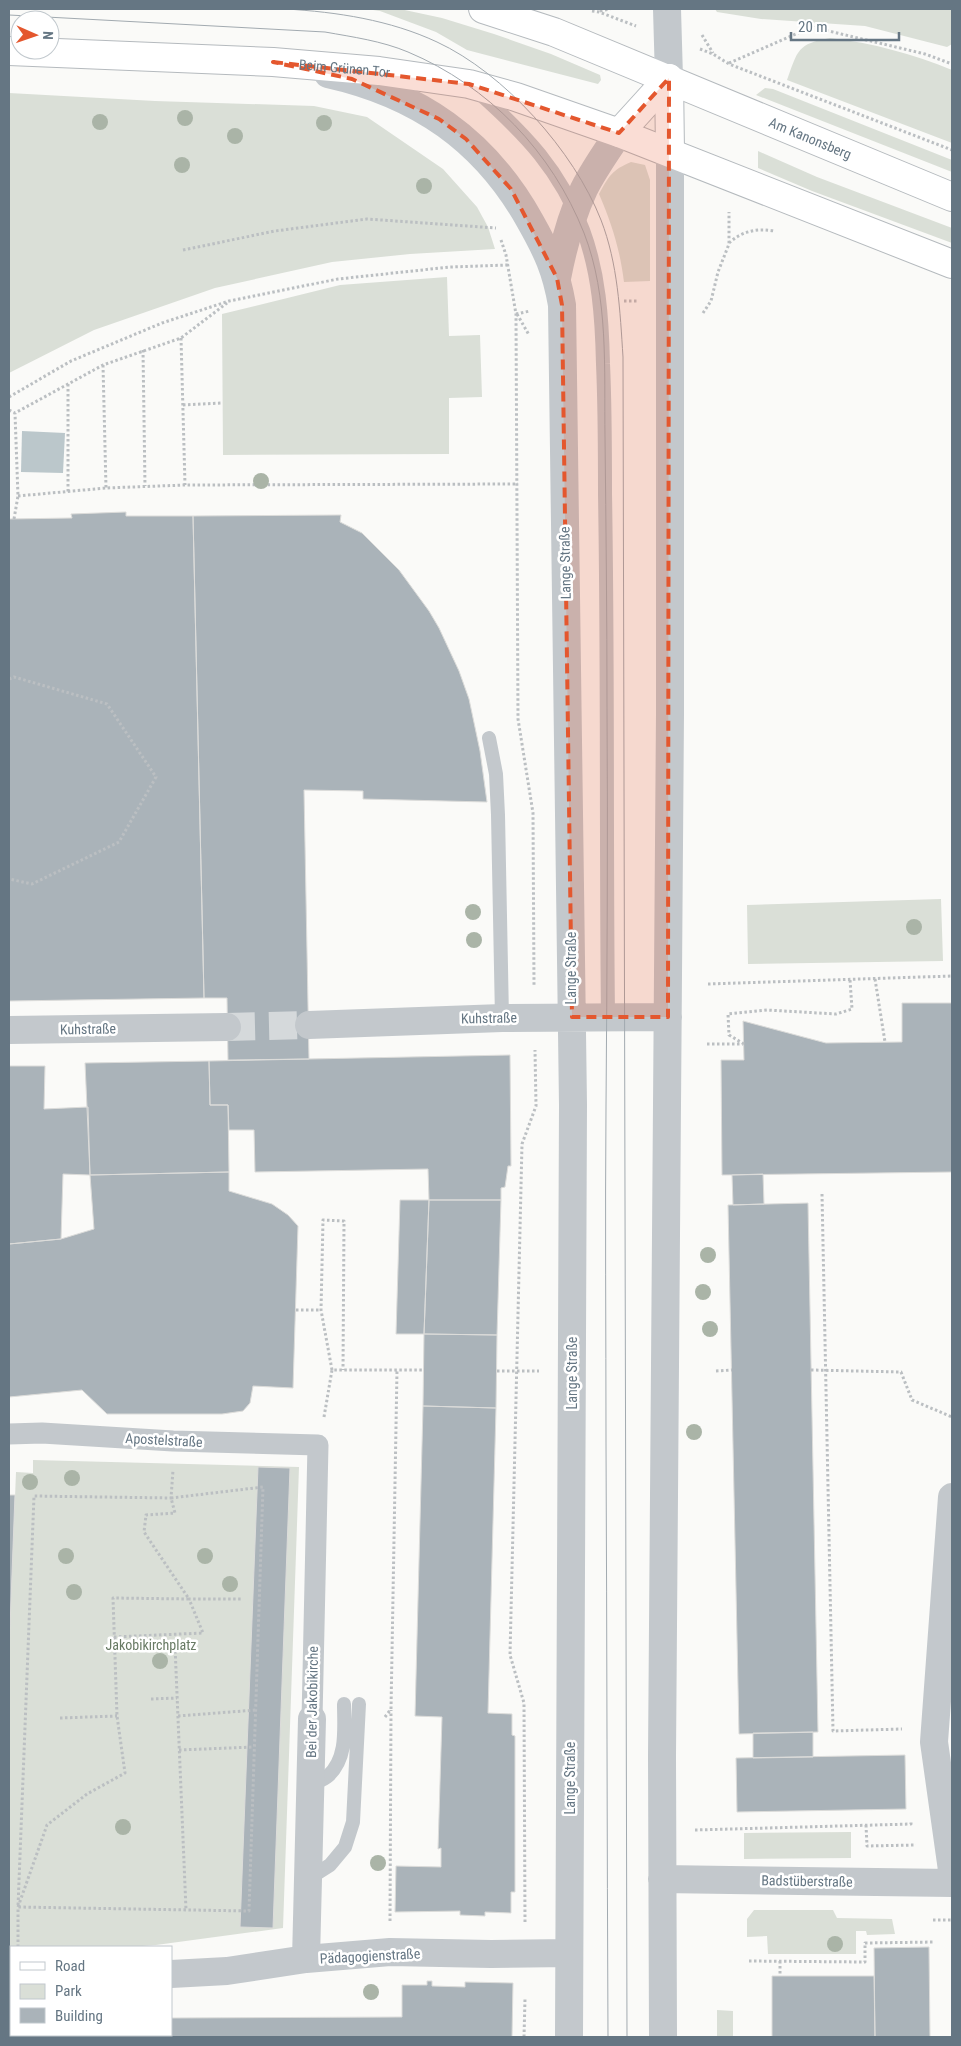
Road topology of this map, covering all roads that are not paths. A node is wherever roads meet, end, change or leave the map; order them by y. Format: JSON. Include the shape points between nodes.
{"nodes":[{"id":1,"x":484,"y":9,"type":"edge"},
{"id":2,"x":667,"y":9,"type":"edge"},
{"id":3,"x":9,"y":51,"type":"edge"},
{"id":4,"x":273,"y":62,"type":"junction"},
{"id":5,"x":669,"y":78,"type":"junction"},
{"id":6,"x":469,"y":84,"type":"junction"},
{"id":7,"x":619,"y":133,"type":"junction"},
{"id":8,"x":670,"y":152,"type":"junction"},
{"id":9,"x":952,"y":197,"type":"edge"},
{"id":10,"x":574,"y":212,"type":"junction"},
{"id":11,"x":952,"y":264,"type":"edge"},
{"id":12,"x":557,"y":278,"type":"junction"},
{"id":13,"x":489,"y":738,"type":"dead end"},
{"id":14,"x":572,"y":1017,"type":"junction"},
{"id":15,"x":608,"y":1017,"type":"junction"},
{"id":16,"x":668,"y":1017,"type":"junction"},
{"id":17,"x":502,"y":1018,"type":"junction"},
{"id":18,"x":309,"y":1025,"type":"tunnel mouth"},
{"id":19,"x":227,"y":1027,"type":"tunnel mouth"},
{"id":20,"x":9,"y":1030,"type":"edge"},
{"id":21,"x":9,"y":1434,"type":"edge"},
{"id":22,"x":318,"y":1445,"type":"joint"},
{"id":23,"x":952,"y":1497,"type":"edge"},
{"id":24,"x":344,"y":1704,"type":"dead end"},
{"id":25,"x":359,"y":1704,"type":"dead end"},
{"id":26,"x":312,"y":1719,"type":"joint"},
{"id":27,"x":310,"y":1785,"type":"junction"},
{"id":28,"x":952,"y":1870,"type":"edge"},
{"id":29,"x":308,"y":1879,"type":"junction"},
{"id":30,"x":662,"y":1879,"type":"junction"},
{"id":31,"x":952,"y":1883,"type":"edge"},
{"id":32,"x":569,"y":1953,"type":"junction"},
{"id":33,"x":306,"y":1959,"type":"junction"},
{"id":34,"x":172,"y":1974,"type":"edge"},
{"id":35,"x":568,"y":2037,"type":"edge"},
{"id":36,"x":663,"y":2037,"type":"edge"}],
"edges":[{"from":1,"to":5,"type":"main road","via":[[554,32]]},
{"from":2,"to":5,"type":"street"},
{"from":3,"to":4,"type":"main road","name":"Beim Grünen Tor"},
{"from":4,"to":6,"type":"main road","name":"Beim Grünen Tor","via":[[379,71]]},
{"from":4,"to":12,"type":"street","name":"Lange Straße","via":[[352,79],[439,118],[472,145],[511,190],[544,246]]},
{"from":5,"to":7,"type":"main road"},
{"from":5,"to":8,"type":"main road"},
{"from":5,"to":9,"type":"main road","name":"Am Kanonsberg"},
{"from":6,"to":7,"type":"main road","name":"Beim Grünen Tor"},
{"from":6,"to":10,"type":"lane","via":[[520,130],[544,158]]},
{"from":7,"to":8,"type":"main road","name":"Beim Grünen Tor"},
{"from":7,"to":10,"type":"street"},
{"from":8,"to":11,"type":"main road"},
{"from":8,"to":16,"type":"street"},
{"from":10,"to":12,"type":"street"},
{"from":10,"to":15,"type":"lane","via":[[593,262],[602,329]]},
{"from":12,"to":14,"type":"street","name":"Lange Straße","via":[[562,315]]},
{"from":13,"to":17,"type":"lane","via":[[496,774]]},
{"from":14,"to":15,"type":"street","name":"Kuhstraße"},
{"from":14,"to":17,"type":"street","name":"Kuhstraße"},
{"from":14,"to":32,"type":"street","name":"Lange Straße"},
{"from":15,"to":16,"type":"street","name":"Kuhstraße"},
{"from":16,"to":30,"type":"street"},
{"from":17,"to":18,"type":"street","name":"Kuhstraße"},
{"from":19,"to":20,"type":"street","name":"Kuhstraße"},
{"from":21,"to":22,"type":"street","name":"Apostelstraße"},
{"from":22,"to":26,"type":"street","name":"Bei der Jakobikirche"},
{"from":23,"to":28,"type":"street","via":[[934,1742]]},
{"from":24,"to":27,"type":"lane","via":[[343,1746],[338,1763],[327,1777]]},
{"from":25,"to":29,"type":"lane","via":[[353,1822],[345,1847],[330,1865]]},
{"from":26,"to":27,"type":"street","name":"Bei der Jakobikirche"},
{"from":27,"to":29,"type":"street","name":"Bei der Jakobikirche"},
{"from":29,"to":33,"type":"street","name":"Bei der Jakobikirche"},
{"from":30,"to":31,"type":"street","name":"Badstüberstraße"},
{"from":30,"to":36,"type":"street"},
{"from":32,"to":33,"type":"street","name":"Pädagogienstraße","via":[[390,1952]]},
{"from":32,"to":35,"type":"street","name":"Lange Straße"},
{"from":33,"to":34,"type":"street","name":"Pädagogienstraße","via":[[227,1971]]}]}
